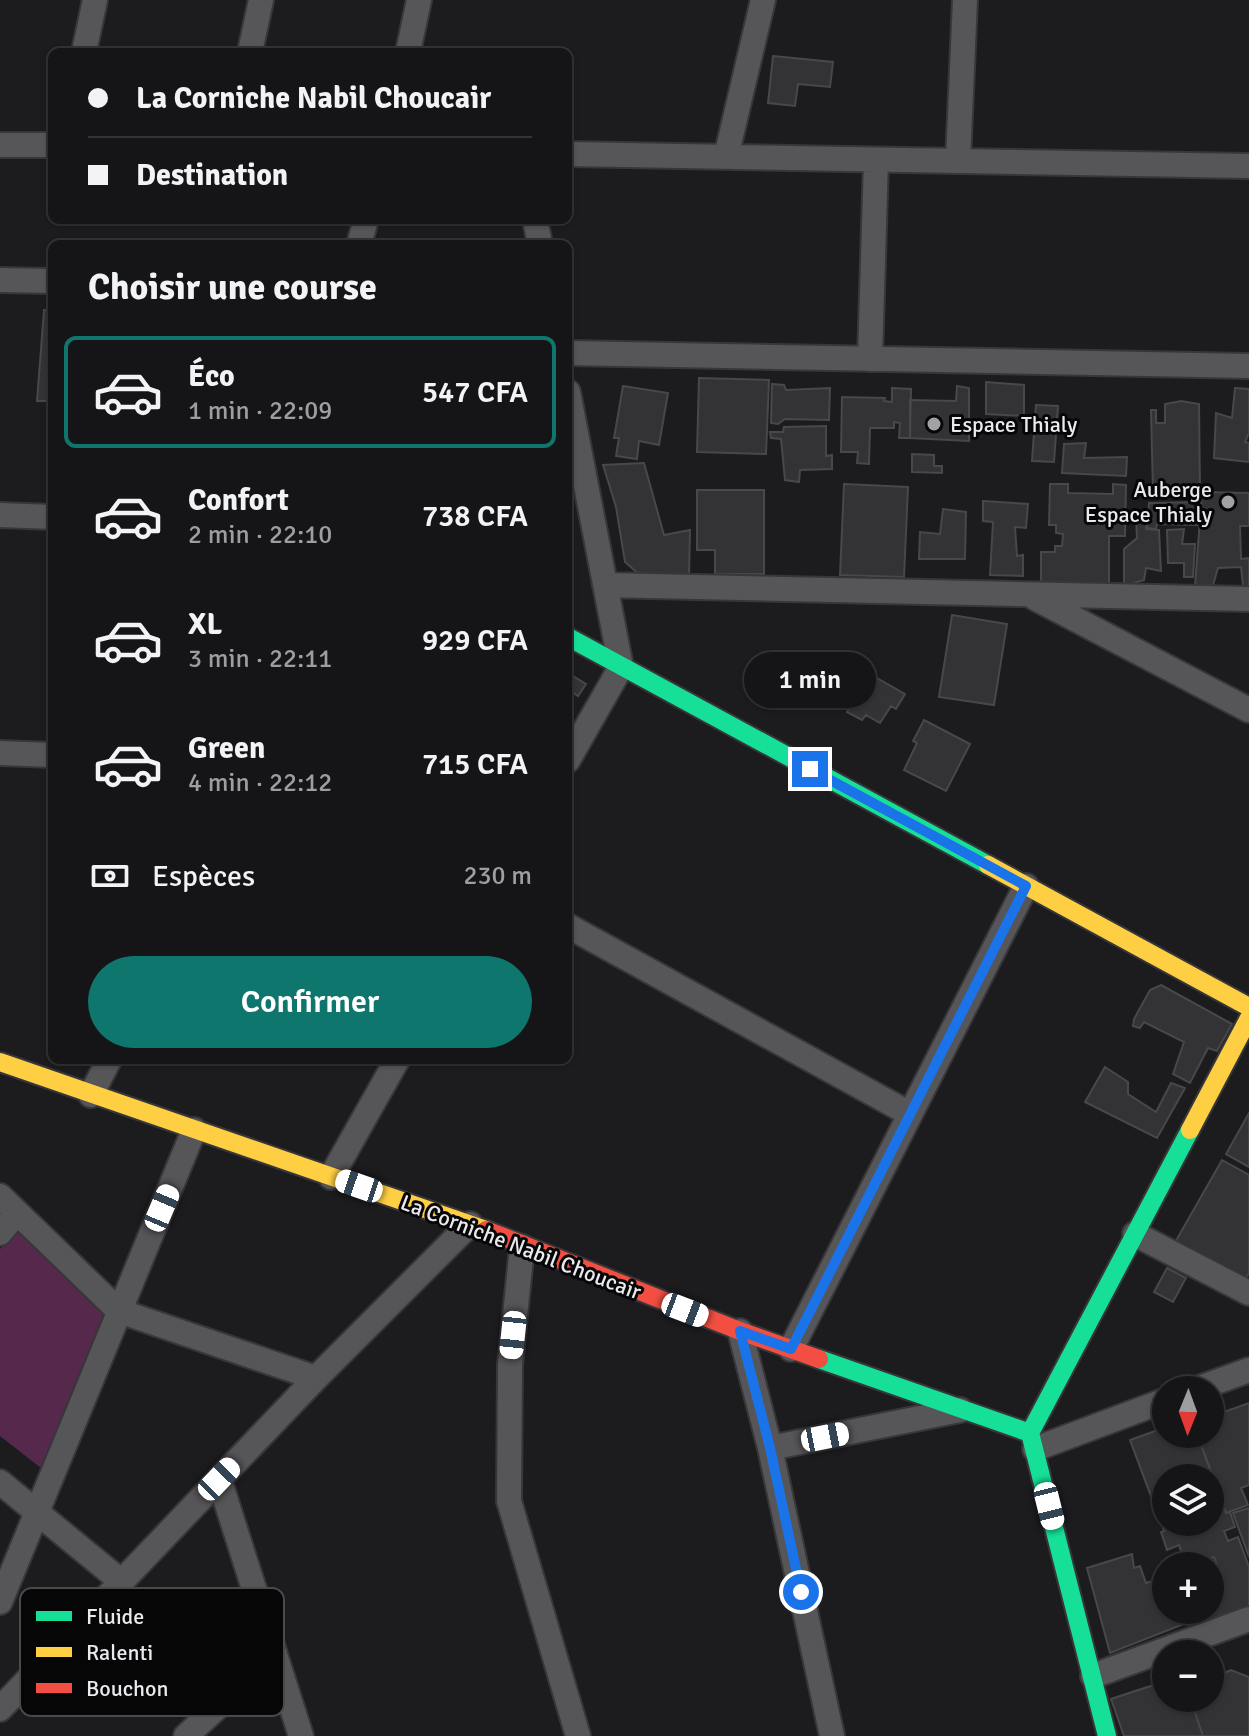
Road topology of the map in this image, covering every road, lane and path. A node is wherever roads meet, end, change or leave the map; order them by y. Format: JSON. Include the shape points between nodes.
{"nodes":[{"id":1,"x":91,"y":0,"type":"edge"},
{"id":2,"x":261,"y":0,"type":"edge"},
{"id":3,"x":419,"y":0,"type":"edge"},
{"id":4,"x":763,"y":0,"type":"edge"},
{"id":5,"x":965,"y":0,"type":"edge"},
{"id":6,"x":85,"y":48,"type":"edge"},
{"id":7,"x":251,"y":48,"type":"edge"},
{"id":8,"x":409,"y":48,"type":"edge"},
{"id":9,"x":0,"y":145,"type":"edge"},
{"id":10,"x":48,"y":145,"type":"edge"},
{"id":11,"x":572,"y":154,"type":"edge"},
{"id":12,"x":726,"y":157,"type":"junction"},
{"id":13,"x":876,"y":160,"type":"junction"},
{"id":14,"x":958,"y":161,"type":"junction"},
{"id":15,"x":1249,"y":166,"type":"edge"},
{"id":16,"x":0,"y":280,"type":"edge"},
{"id":17,"x":48,"y":281,"type":"edge"},
{"id":18,"x":572,"y":353,"type":"edge"},
{"id":19,"x":870,"y":359,"type":"junction"},
{"id":20,"x":1249,"y":366,"type":"edge"},
{"id":21,"x":572,"y":413,"type":"edge"},
{"id":22,"x":0,"y":515,"type":"edge"},
{"id":23,"x":48,"y":517,"type":"edge"},
{"id":24,"x":605,"y":585,"type":"junction"},
{"id":25,"x":1028,"y":594,"type":"junction"},
{"id":26,"x":1249,"y":599,"type":"edge"},
{"id":27,"x":572,"y":639,"type":"edge"},
{"id":28,"x":621,"y":667,"type":"junction"},
{"id":29,"x":1249,"y":710,"type":"edge"},
{"id":30,"x":0,"y":753,"type":"edge"},
{"id":31,"x":572,"y":753,"type":"edge"},
{"id":32,"x":48,"y":755,"type":"edge"},
{"id":33,"x":1026,"y":886,"type":"junction"},
{"id":34,"x":572,"y":928,"type":"edge"},
{"id":35,"x":1249,"y":1007,"type":"edge"},
{"id":36,"x":1249,"y":1018,"type":"edge"},
{"id":37,"x":0,"y":1062,"type":"edge"},
{"id":38,"x":107,"y":1064,"type":"edge"},
{"id":39,"x":395,"y":1064,"type":"edge"},
{"id":40,"x":91,"y":1095,"type":"junction"},
{"id":41,"x":910,"y":1114,"type":"junction"},
{"id":42,"x":194,"y":1130,"type":"junction"},
{"id":43,"x":331,"y":1177,"type":"junction"},
{"id":44,"x":9,"y":1204,"type":"edge"},
{"id":45,"x":470,"y":1224,"type":"junction"},
{"id":46,"x":0,"y":1233,"type":"edge"},
{"id":47,"x":1135,"y":1234,"type":"junction"},
{"id":48,"x":522,"y":1247,"type":"junction"},
{"id":49,"x":1249,"y":1293,"type":"edge"},
{"id":50,"x":119,"y":1311,"type":"junction"},
{"id":51,"x":740,"y":1331,"type":"junction"},
{"id":52,"x":791,"y":1349,"type":"junction"},
{"id":53,"x":1249,"y":1370,"type":"edge"},
{"id":54,"x":316,"y":1378,"type":"junction"},
{"id":55,"x":1224,"y":1379,"type":"edge"},
{"id":56,"x":1152,"y":1404,"type":"edge"},
{"id":57,"x":963,"y":1409,"type":"junction"},
{"id":58,"x":1033,"y":1441,"type":"junction"},
{"id":59,"x":770,"y":1448,"type":"junction"},
{"id":60,"x":219,"y":1479,"type":"junction"},
{"id":61,"x":0,"y":1482,"type":"edge"},
{"id":62,"x":37,"y":1513,"type":"junction"},
{"id":63,"x":122,"y":1582,"type":"junction"},
{"id":64,"x":116,"y":1588,"type":"edge"},
{"id":65,"x":254,"y":1588,"type":"edge"},
{"id":66,"x":0,"y":1602,"type":"edge"},
{"id":67,"x":1249,"y":1619,"type":"edge"},
{"id":68,"x":1093,"y":1676,"type":"junction"},
{"id":69,"x":284,"y":1682,"type":"edge"},
{"id":70,"x":20,"y":1688,"type":"edge"},
{"id":71,"x":0,"y":1709,"type":"edge"},
{"id":72,"x":208,"y":1716,"type":"edge"},
{"id":73,"x":186,"y":1736,"type":"edge"},
{"id":74,"x":301,"y":1736,"type":"edge"},
{"id":75,"x":578,"y":1736,"type":"edge"},
{"id":76,"x":832,"y":1736,"type":"edge"},
{"id":77,"x":1107,"y":1736,"type":"edge"}],
"edges":[{"from":1,"to":6,"type":"street"},
{"from":2,"to":7,"type":"street"},
{"from":3,"to":8,"type":"street"},
{"from":4,"to":12,"type":"street"},
{"from":5,"to":14,"type":"street"},
{"from":9,"to":10,"type":"street"},
{"from":11,"to":12,"type":"street"},
{"from":12,"to":13,"type":"street"},
{"from":13,"to":14,"type":"street"},
{"from":13,"to":19,"type":"street"},
{"from":14,"to":15,"type":"street"},
{"from":16,"to":17,"type":"street"},
{"from":18,"to":19,"type":"street"},
{"from":19,"to":20,"type":"street"},
{"from":21,"to":24,"type":"street"},
{"from":22,"to":23,"type":"street"},
{"from":24,"to":25,"type":"street"},
{"from":24,"to":28,"type":"street"},
{"from":25,"to":26,"type":"street"},
{"from":25,"to":29,"type":"street"},
{"from":27,"to":28,"type":"street"},
{"from":28,"to":31,"type":"street"},
{"from":28,"to":33,"type":"street"},
{"from":30,"to":32,"type":"street"},
{"from":33,"to":35,"type":"street"},
{"from":33,"to":41,"type":"street"},
{"from":34,"to":41,"type":"street"},
{"from":36,"to":47,"type":"street"},
{"from":37,"to":40,"type":"street","name":"La Corniche Nabil Choucair"},
{"from":38,"to":40,"type":"street"},
{"from":39,"to":43,"type":"street"},
{"from":40,"to":42,"type":"street","name":"La Corniche Nabil Choucair"},
{"from":41,"to":52,"type":"street"},
{"from":42,"to":43,"type":"street","name":"La Corniche Nabil Choucair"},
{"from":42,"to":50,"type":"street"},
{"from":43,"to":45,"type":"street","name":"La Corniche Nabil Choucair"},
{"from":44,"to":46,"type":"street"},
{"from":44,"to":50,"type":"street"},
{"from":45,"to":48,"type":"street","name":"La Corniche Nabil Choucair"},
{"from":45,"to":54,"type":"street"},
{"from":47,"to":49,"type":"street"},
{"from":47,"to":58,"type":"street"},
{"from":48,"to":51,"type":"street","name":"La Corniche Nabil Choucair"},
{"from":48,"to":75,"type":"street","via":[[510,1365],[509,1501]]},
{"from":50,"to":54,"type":"street"},
{"from":50,"to":62,"type":"street"},
{"from":51,"to":52,"type":"street","name":"La Corniche Nabil Choucair"},
{"from":51,"to":59,"type":"street"},
{"from":52,"to":57,"type":"street","name":"La Corniche Nabil Choucair"},
{"from":53,"to":55,"type":"street"},
{"from":54,"to":60,"type":"street"},
{"from":56,"to":58,"type":"street"},
{"from":57,"to":58,"type":"street","name":"La Corniche Nabil Choucair"},
{"from":57,"to":59,"type":"street"},
{"from":58,"to":68,"type":"street"},
{"from":59,"to":76,"type":"street"},
{"from":60,"to":63,"type":"street"},
{"from":60,"to":65,"type":"street"},
{"from":61,"to":62,"type":"street"},
{"from":62,"to":63,"type":"street"},
{"from":62,"to":66,"type":"street"},
{"from":63,"to":64,"type":"street"},
{"from":67,"to":68,"type":"street"},
{"from":68,"to":77,"type":"street"},
{"from":69,"to":74,"type":"street"},
{"from":70,"to":71,"type":"street"},
{"from":72,"to":73,"type":"street"}]}
